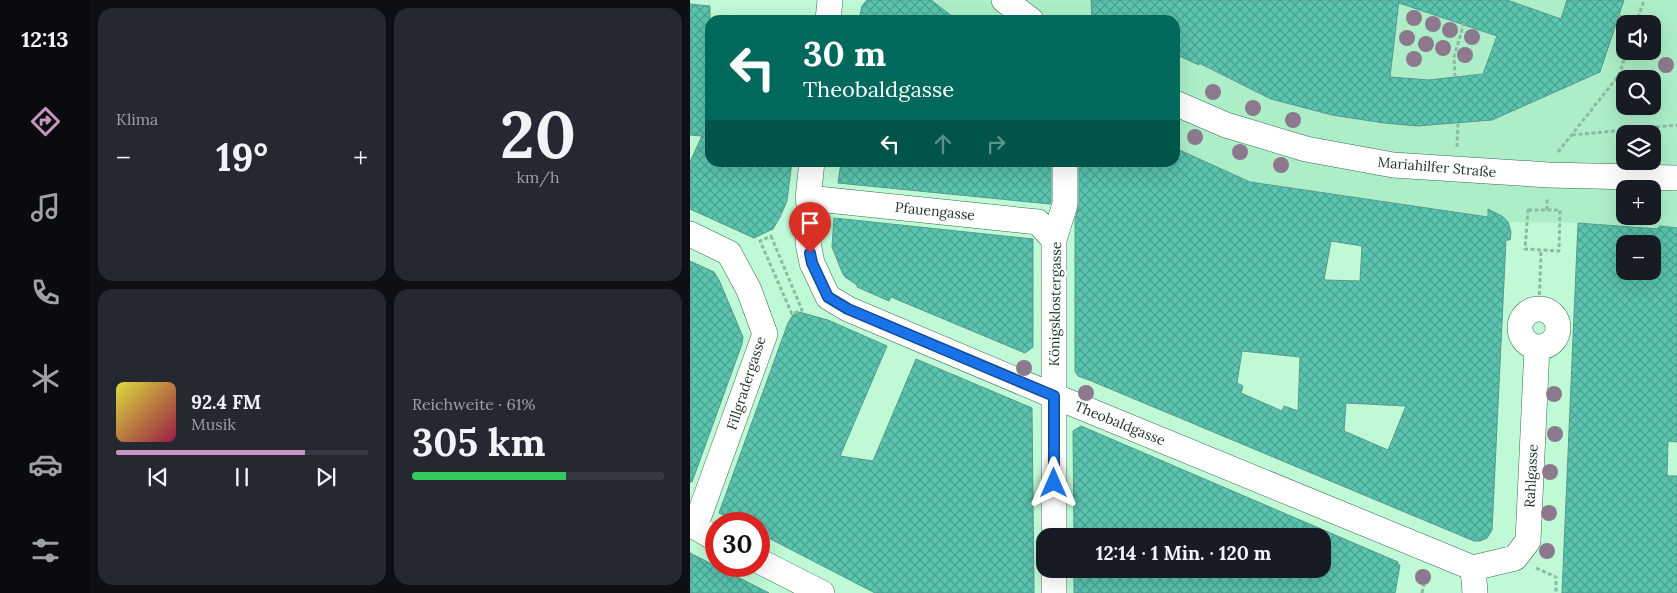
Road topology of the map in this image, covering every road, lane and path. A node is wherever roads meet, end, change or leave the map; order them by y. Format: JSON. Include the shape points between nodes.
{"nodes":[{"id":1,"x":830,"y":0,"type":"edge"},
{"id":2,"x":1004,"y":0,"type":"edge"},
{"id":3,"x":1644,"y":0,"type":"edge"},
{"id":4,"x":828,"y":15,"type":"edge"},
{"id":5,"x":1024,"y":15,"type":"edge"},
{"id":6,"x":1639,"y":15,"type":"edge"},
{"id":7,"x":1464,"y":24,"type":"dead end"},
{"id":8,"x":1624,"y":60,"type":"edge"},
{"id":9,"x":1455,"y":77,"type":"dead end"},
{"id":10,"x":1180,"y":105,"type":"edge"},
{"id":11,"x":1677,"y":125,"type":"edge"},
{"id":12,"x":1572,"y":135,"type":"junction"},
{"id":13,"x":1555,"y":156,"type":"dead end"},
{"id":14,"x":811,"y":167,"type":"edge"},
{"id":15,"x":1065,"y":167,"type":"edge"},
{"id":16,"x":1677,"y":178,"type":"edge"},
{"id":17,"x":808,"y":198,"type":"junction"},
{"id":18,"x":690,"y":234,"type":"edge"},
{"id":19,"x":1054,"y":240,"type":"junction"},
{"id":20,"x":1541,"y":250,"type":"junction"},
{"id":21,"x":777,"y":278,"type":"joint"},
{"id":22,"x":1539,"y":308,"type":"joint"},
{"id":23,"x":1054,"y":396,"type":"junction"},
{"id":24,"x":1054,"y":528,"type":"edge"},
{"id":25,"x":700,"y":530,"type":"edge"},
{"id":26,"x":1515,"y":558,"type":"junction"},
{"id":27,"x":770,"y":566,"type":"edge"},
{"id":28,"x":1473,"y":568,"type":"junction"},
{"id":29,"x":1054,"y":578,"type":"edge"},
{"id":30,"x":822,"y":593,"type":"edge"},
{"id":31,"x":1054,"y":593,"type":"edge"},
{"id":32,"x":1475,"y":593,"type":"edge"},
{"id":33,"x":1556,"y":593,"type":"edge"}],
"edges":[{"from":1,"to":4,"type":"street"},
{"from":2,"to":5,"type":"street"},
{"from":3,"to":6,"type":"path"},
{"from":7,"to":9,"type":"path","via":[[1454,57]]},
{"from":8,"to":12,"type":"path","via":[[1619,75]]},
{"from":10,"to":16,"type":"street","name":"Mariahilfer Straße","via":[[1226,125],[1306,149],[1393,165],[1549,175]]},
{"from":11,"to":12,"type":"path"},
{"from":12,"to":13,"type":"path"},
{"from":14,"to":17,"type":"street","name":"Theobaldgasse"},
{"from":15,"to":19,"type":"street","name":"Königsklostergasse","via":[[1065,204]]},
{"from":17,"to":19,"type":"street","name":"Pfauengasse","via":[[1038,222]]},
{"from":17,"to":23,"type":"street","name":"Theobaldgasse","via":[[808,243],[812,263],[828,297],[848,309]]},
{"from":18,"to":25,"type":"street","name":"Fillgradergasse","via":[[729,253],[749,290],[764,334]]},
{"from":19,"to":23,"type":"street","name":"Königsklostergasse"},
{"from":20,"to":20,"type":"path","via":[[1525,249],[1528,210],[1560,210],[1558,251]]},
{"from":20,"to":22,"type":"path"},
{"from":21,"to":21,"type":"path","via":[[760,241],[771,236],[802,310],[792,314]]},
{"from":22,"to":26,"type":"street","name":"Rahlgasse","via":[[1525,314],[1520,327],[1526,342],[1537,347],[1528,541]]},
{"from":23,"to":24,"type":"street","name":"Königsklostergasse"},
{"from":23,"to":28,"type":"street","name":"Theobaldgasse"},
{"from":26,"to":28,"type":"street"},
{"from":26,"to":33,"type":"path","via":[[1556,577]]},
{"from":27,"to":30,"type":"street"},
{"from":28,"to":32,"type":"street"},
{"from":29,"to":31,"type":"street"}]}
